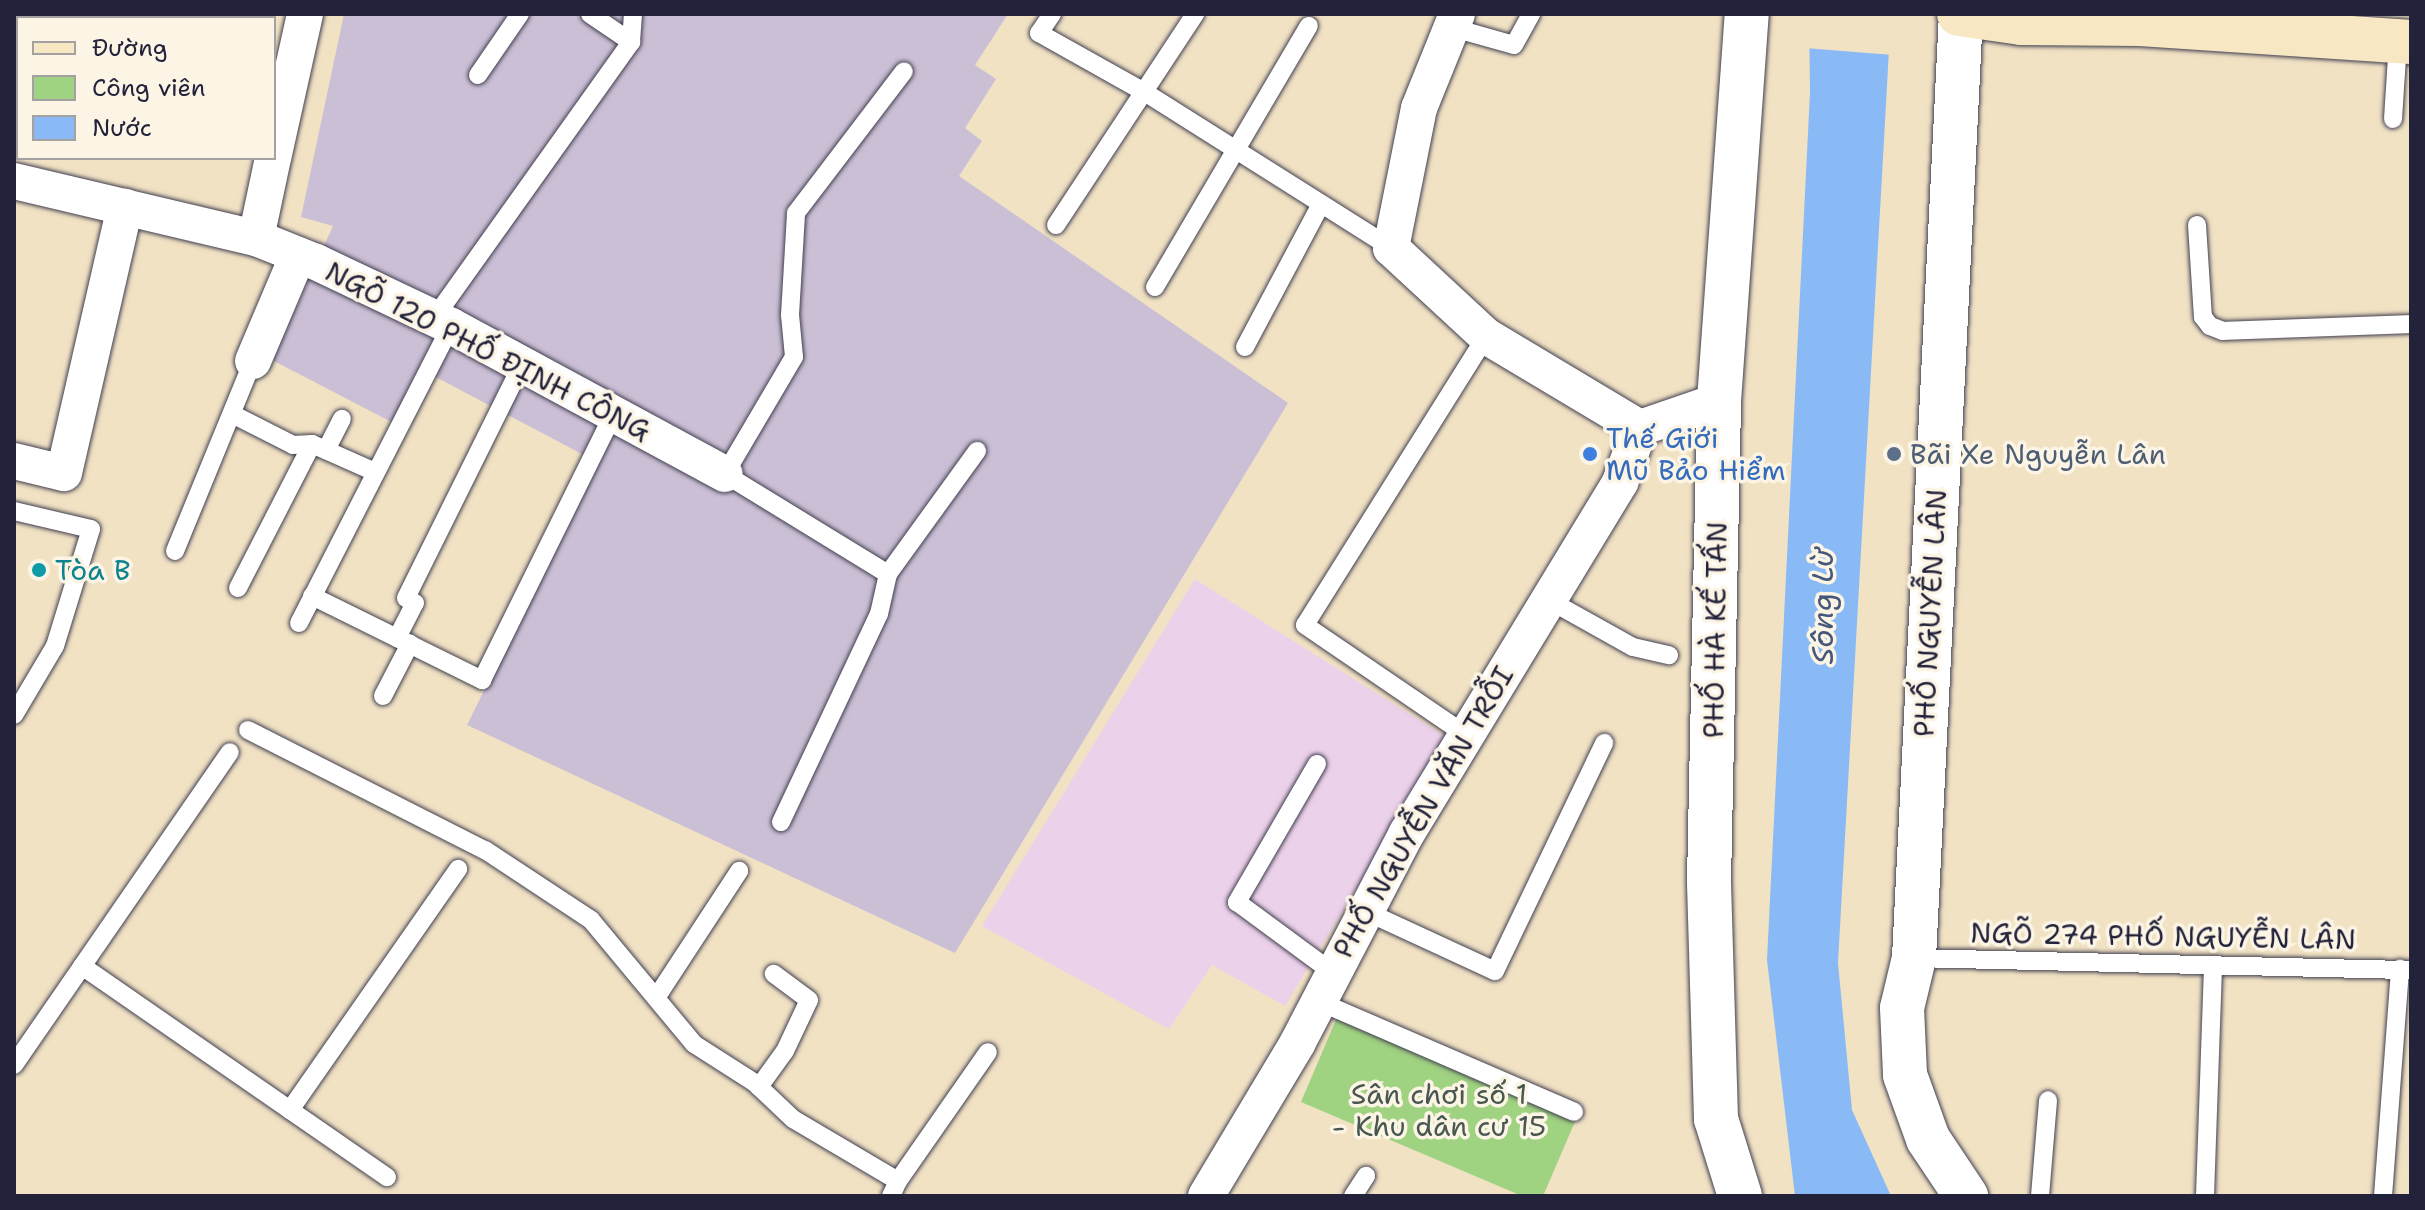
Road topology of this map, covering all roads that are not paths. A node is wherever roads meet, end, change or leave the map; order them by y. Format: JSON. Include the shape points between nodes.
{"nodes":[{"id":1,"x":305,"y":14,"type":"edge"},
{"id":2,"x":520,"y":14,"type":"edge"},
{"id":3,"x":590,"y":14,"type":"edge"},
{"id":4,"x":633,"y":14,"type":"edge"},
{"id":5,"x":1052,"y":14,"type":"edge"},
{"id":6,"x":1195,"y":14,"type":"edge"},
{"id":7,"x":1531,"y":14,"type":"edge"},
{"id":8,"x":1747,"y":14,"type":"edge"},
{"id":9,"x":1960,"y":14,"type":"edge"},
{"id":10,"x":2140,"y":19,"type":"edge"},
{"id":11,"x":1454,"y":21,"type":"edge"},
{"id":12,"x":1309,"y":26,"type":"dead end"},
{"id":13,"x":2405,"y":41,"type":"edge"},
{"id":14,"x":631,"y":42,"type":"junction"},
{"id":15,"x":904,"y":71,"type":"dead end"},
{"id":16,"x":478,"y":75,"type":"dead end"},
{"id":17,"x":1146,"y":93,"type":"junction"},
{"id":18,"x":2393,"y":119,"type":"dead end"},
{"id":19,"x":276,"y":147,"type":"edge"},
{"id":20,"x":1233,"y":150,"type":"junction"},
{"id":21,"x":273,"y":160,"type":"edge"},
{"id":22,"x":14,"y":181,"type":"edge"},
{"id":23,"x":1321,"y":204,"type":"junction"},
{"id":24,"x":125,"y":207,"type":"junction"},
{"id":25,"x":1056,"y":225,"type":"dead end"},
{"id":26,"x":2197,"y":225,"type":"dead end"},
{"id":27,"x":256,"y":238,"type":"junction"},
{"id":28,"x":1391,"y":248,"type":"junction"},
{"id":29,"x":298,"y":255,"type":"junction"},
{"id":30,"x":1155,"y":287,"type":"dead end"},
{"id":31,"x":443,"y":322,"type":"junction"},
{"id":32,"x":2411,"y":324,"type":"edge"},
{"id":33,"x":1486,"y":336,"type":"junction"},
{"id":34,"x":1245,"y":347,"type":"dead end"},
{"id":35,"x":253,"y":361,"type":"joint"},
{"id":36,"x":522,"y":364,"type":"junction"},
{"id":37,"x":1719,"y":401,"type":"junction"},
{"id":38,"x":614,"y":413,"type":"junction"},
{"id":39,"x":232,"y":414,"type":"junction"},
{"id":40,"x":342,"y":419,"type":"dead end"},
{"id":41,"x":1640,"y":428,"type":"junction"},
{"id":42,"x":319,"y":447,"type":"junction"},
{"id":43,"x":977,"y":451,"type":"dead end"},
{"id":44,"x":14,"y":461,"type":"edge"},
{"id":45,"x":375,"y":472,"type":"junction"},
{"id":46,"x":725,"y":474,"type":"junction"},
{"id":47,"x":14,"y":511,"type":"edge"},
{"id":48,"x":175,"y":551,"type":"dead end"},
{"id":49,"x":888,"y":574,"type":"junction"},
{"id":50,"x":238,"y":588,"type":"dead end"},
{"id":51,"x":312,"y":596,"type":"junction"},
{"id":52,"x":1547,"y":599,"type":"junction"},
{"id":53,"x":299,"y":623,"type":"dead end"},
{"id":54,"x":403,"y":641,"type":"junction"},
{"id":55,"x":1669,"y":655,"type":"dead end"},
{"id":56,"x":383,"y":696,"type":"dead end"},
{"id":57,"x":14,"y":715,"type":"edge"},
{"id":58,"x":248,"y":730,"type":"dead end"},
{"id":59,"x":1466,"y":735,"type":"junction"},
{"id":60,"x":1604,"y":743,"type":"dead end"},
{"id":61,"x":230,"y":752,"type":"dead end"},
{"id":62,"x":1317,"y":764,"type":"dead end"},
{"id":63,"x":781,"y":822,"type":"dead end"},
{"id":64,"x":458,"y":869,"type":"dead end"},
{"id":65,"x":739,"y":871,"type":"dead end"},
{"id":66,"x":1365,"y":911,"type":"junction"},
{"id":67,"x":1914,"y":958,"type":"junction"},
{"id":68,"x":2213,"y":965,"type":"junction"},
{"id":69,"x":82,"y":966,"type":"junction"},
{"id":70,"x":2406,"y":970,"type":"edge"},
{"id":71,"x":774,"y":974,"type":"dead end"},
{"id":72,"x":1325,"y":986,"type":"junction"},
{"id":73,"x":656,"y":998,"type":"junction"},
{"id":74,"x":988,"y":1052,"type":"dead end"},
{"id":75,"x":14,"y":1065,"type":"edge"},
{"id":76,"x":759,"y":1087,"type":"junction"},
{"id":77,"x":2048,"y":1100,"type":"dead end"},
{"id":78,"x":290,"y":1110,"type":"junction"},
{"id":79,"x":1574,"y":1112,"type":"dead end"},
{"id":80,"x":1366,"y":1176,"type":"dead end"},
{"id":81,"x":387,"y":1177,"type":"dead end"},
{"id":82,"x":894,"y":1189,"type":"edge"},
{"id":83,"x":1206,"y":1196,"type":"edge"},
{"id":84,"x":1353,"y":1196,"type":"edge"},
{"id":85,"x":1740,"y":1196,"type":"edge"},
{"id":86,"x":1966,"y":1196,"type":"edge"},
{"id":87,"x":2040,"y":1196,"type":"edge"},
{"id":88,"x":2205,"y":1196,"type":"edge"},
{"id":89,"x":2383,"y":1196,"type":"edge"}],
"edges":[{"from":1,"to":19,"type":"street"},
{"from":2,"to":16,"type":"lane"},
{"from":3,"to":14,"type":"lane"},
{"from":4,"to":14,"type":"lane"},
{"from":5,"to":17,"type":"lane","via":[[1039,33]]},
{"from":6,"to":17,"type":"lane"},
{"from":7,"to":11,"type":"lane","via":[[1514,45]]},
{"from":8,"to":37,"type":"street","name":"PHỐ HÀ KẾ TẤN"},
{"from":9,"to":10,"type":"main road","via":[[2021,23]]},
{"from":9,"to":67,"type":"street","name":"PHỐ NGUYỄN LÂN","via":[[1950,423]]},
{"from":10,"to":13,"type":"main road"},
{"from":11,"to":28,"type":"street","via":[[1419,108]]},
{"from":12,"to":20,"type":"lane"},
{"from":13,"to":18,"type":"lane"},
{"from":14,"to":31,"type":"lane"},
{"from":15,"to":46,"type":"lane","via":[[796,213],[790,315],[794,357]]},
{"from":17,"to":20,"type":"lane"},
{"from":17,"to":25,"type":"lane"},
{"from":20,"to":23,"type":"lane"},
{"from":20,"to":30,"type":"lane"},
{"from":21,"to":27,"type":"street"},
{"from":22,"to":24,"type":"street","name":"NGÕ 120 PHỐ ĐỊNH CÔNG"},
{"from":23,"to":28,"type":"lane"},
{"from":23,"to":34,"type":"lane"},
{"from":24,"to":27,"type":"street","name":"NGÕ 120 PHỐ ĐỊNH CÔNG"},
{"from":24,"to":44,"type":"street","via":[[64,473]]},
{"from":26,"to":32,"type":"lane","via":[[2203,317],[2210,326],[2223,331]]},
{"from":27,"to":29,"type":"street","name":"NGÕ 120 PHỐ ĐỊNH CÔNG"},
{"from":28,"to":33,"type":"street"},
{"from":29,"to":31,"type":"street","name":"NGÕ 120 PHỐ ĐỊNH CÔNG"},
{"from":29,"to":35,"type":"street"},
{"from":31,"to":36,"type":"street","name":"NGÕ 120 PHỐ ĐỊNH CÔNG"},
{"from":31,"to":45,"type":"lane"},
{"from":33,"to":41,"type":"street"},
{"from":33,"to":59,"type":"lane","via":[[1305,625]]},
{"from":35,"to":39,"type":"lane"},
{"from":36,"to":38,"type":"street","name":"NGÕ 120 PHỐ ĐỊNH CÔNG"},
{"from":36,"to":54,"type":"lane","via":[[406,598],[415,603]]},
{"from":37,"to":41,"type":"street"},
{"from":37,"to":85,"type":"street","name":"PHỐ HÀ KẾ TẤN","via":[[1709,882],[1716,1119]]},
{"from":38,"to":46,"type":"street","name":"NGÕ 120 PHỐ ĐỊNH CÔNG"},
{"from":38,"to":54,"type":"lane","via":[[482,680]]},
{"from":39,"to":42,"type":"lane","via":[[293,445]]},
{"from":39,"to":48,"type":"lane"},
{"from":40,"to":42,"type":"lane"},
{"from":41,"to":52,"type":"street","name":"PHỐ NGUYỄN VĂN TRỖI","via":[[1620,482]]},
{"from":42,"to":45,"type":"lane"},
{"from":42,"to":50,"type":"lane"},
{"from":43,"to":49,"type":"lane"},
{"from":45,"to":51,"type":"lane"},
{"from":46,"to":49,"type":"lane"},
{"from":47,"to":57,"type":"lane","via":[[91,529],[55,646]]},
{"from":49,"to":63,"type":"lane","via":[[879,614]]},
{"from":51,"to":53,"type":"lane"},
{"from":51,"to":54,"type":"lane"},
{"from":52,"to":55,"type":"lane","via":[[1633,647]]},
{"from":52,"to":59,"type":"street","name":"PHỐ NGUYỄN VĂN TRỖI"},
{"from":54,"to":56,"type":"lane"},
{"from":58,"to":73,"type":"lane","via":[[499,859],[591,920]]},
{"from":59,"to":66,"type":"street","name":"PHỐ NGUYỄN VĂN TRỖI"},
{"from":60,"to":66,"type":"lane","via":[[1495,971]]},
{"from":61,"to":69,"type":"lane"},
{"from":62,"to":72,"type":"lane","via":[[1237,902]]},
{"from":64,"to":78,"type":"lane"},
{"from":65,"to":73,"type":"lane"},
{"from":66,"to":72,"type":"street","name":"PHỐ NGUYỄN VĂN TRỖI"},
{"from":67,"to":68,"type":"lane","name":"NGÕ 274 PHỐ NGUYỄN LÂN"},
{"from":67,"to":86,"type":"street","name":"PHỐ NGUYỄN LÂN","via":[[1902,1008],[1905,1075],[1928,1139]]},
{"from":68,"to":70,"type":"lane","name":"NGÕ 274 PHỐ NGUYỄN LÂN"},
{"from":68,"to":88,"type":"lane"},
{"from":69,"to":75,"type":"lane"},
{"from":69,"to":78,"type":"lane"},
{"from":70,"to":89,"type":"lane"},
{"from":71,"to":76,"type":"lane","via":[[809,1000],[785,1051]]},
{"from":72,"to":79,"type":"lane"},
{"from":72,"to":83,"type":"street","name":"PHỐ NGUYỄN VĂN TRỖI"},
{"from":73,"to":76,"type":"lane","via":[[694,1044]]},
{"from":74,"to":82,"type":"lane"},
{"from":76,"to":82,"type":"lane","via":[[793,1119]]},
{"from":77,"to":87,"type":"lane"},
{"from":78,"to":81,"type":"lane"},
{"from":80,"to":84,"type":"lane"}]}
